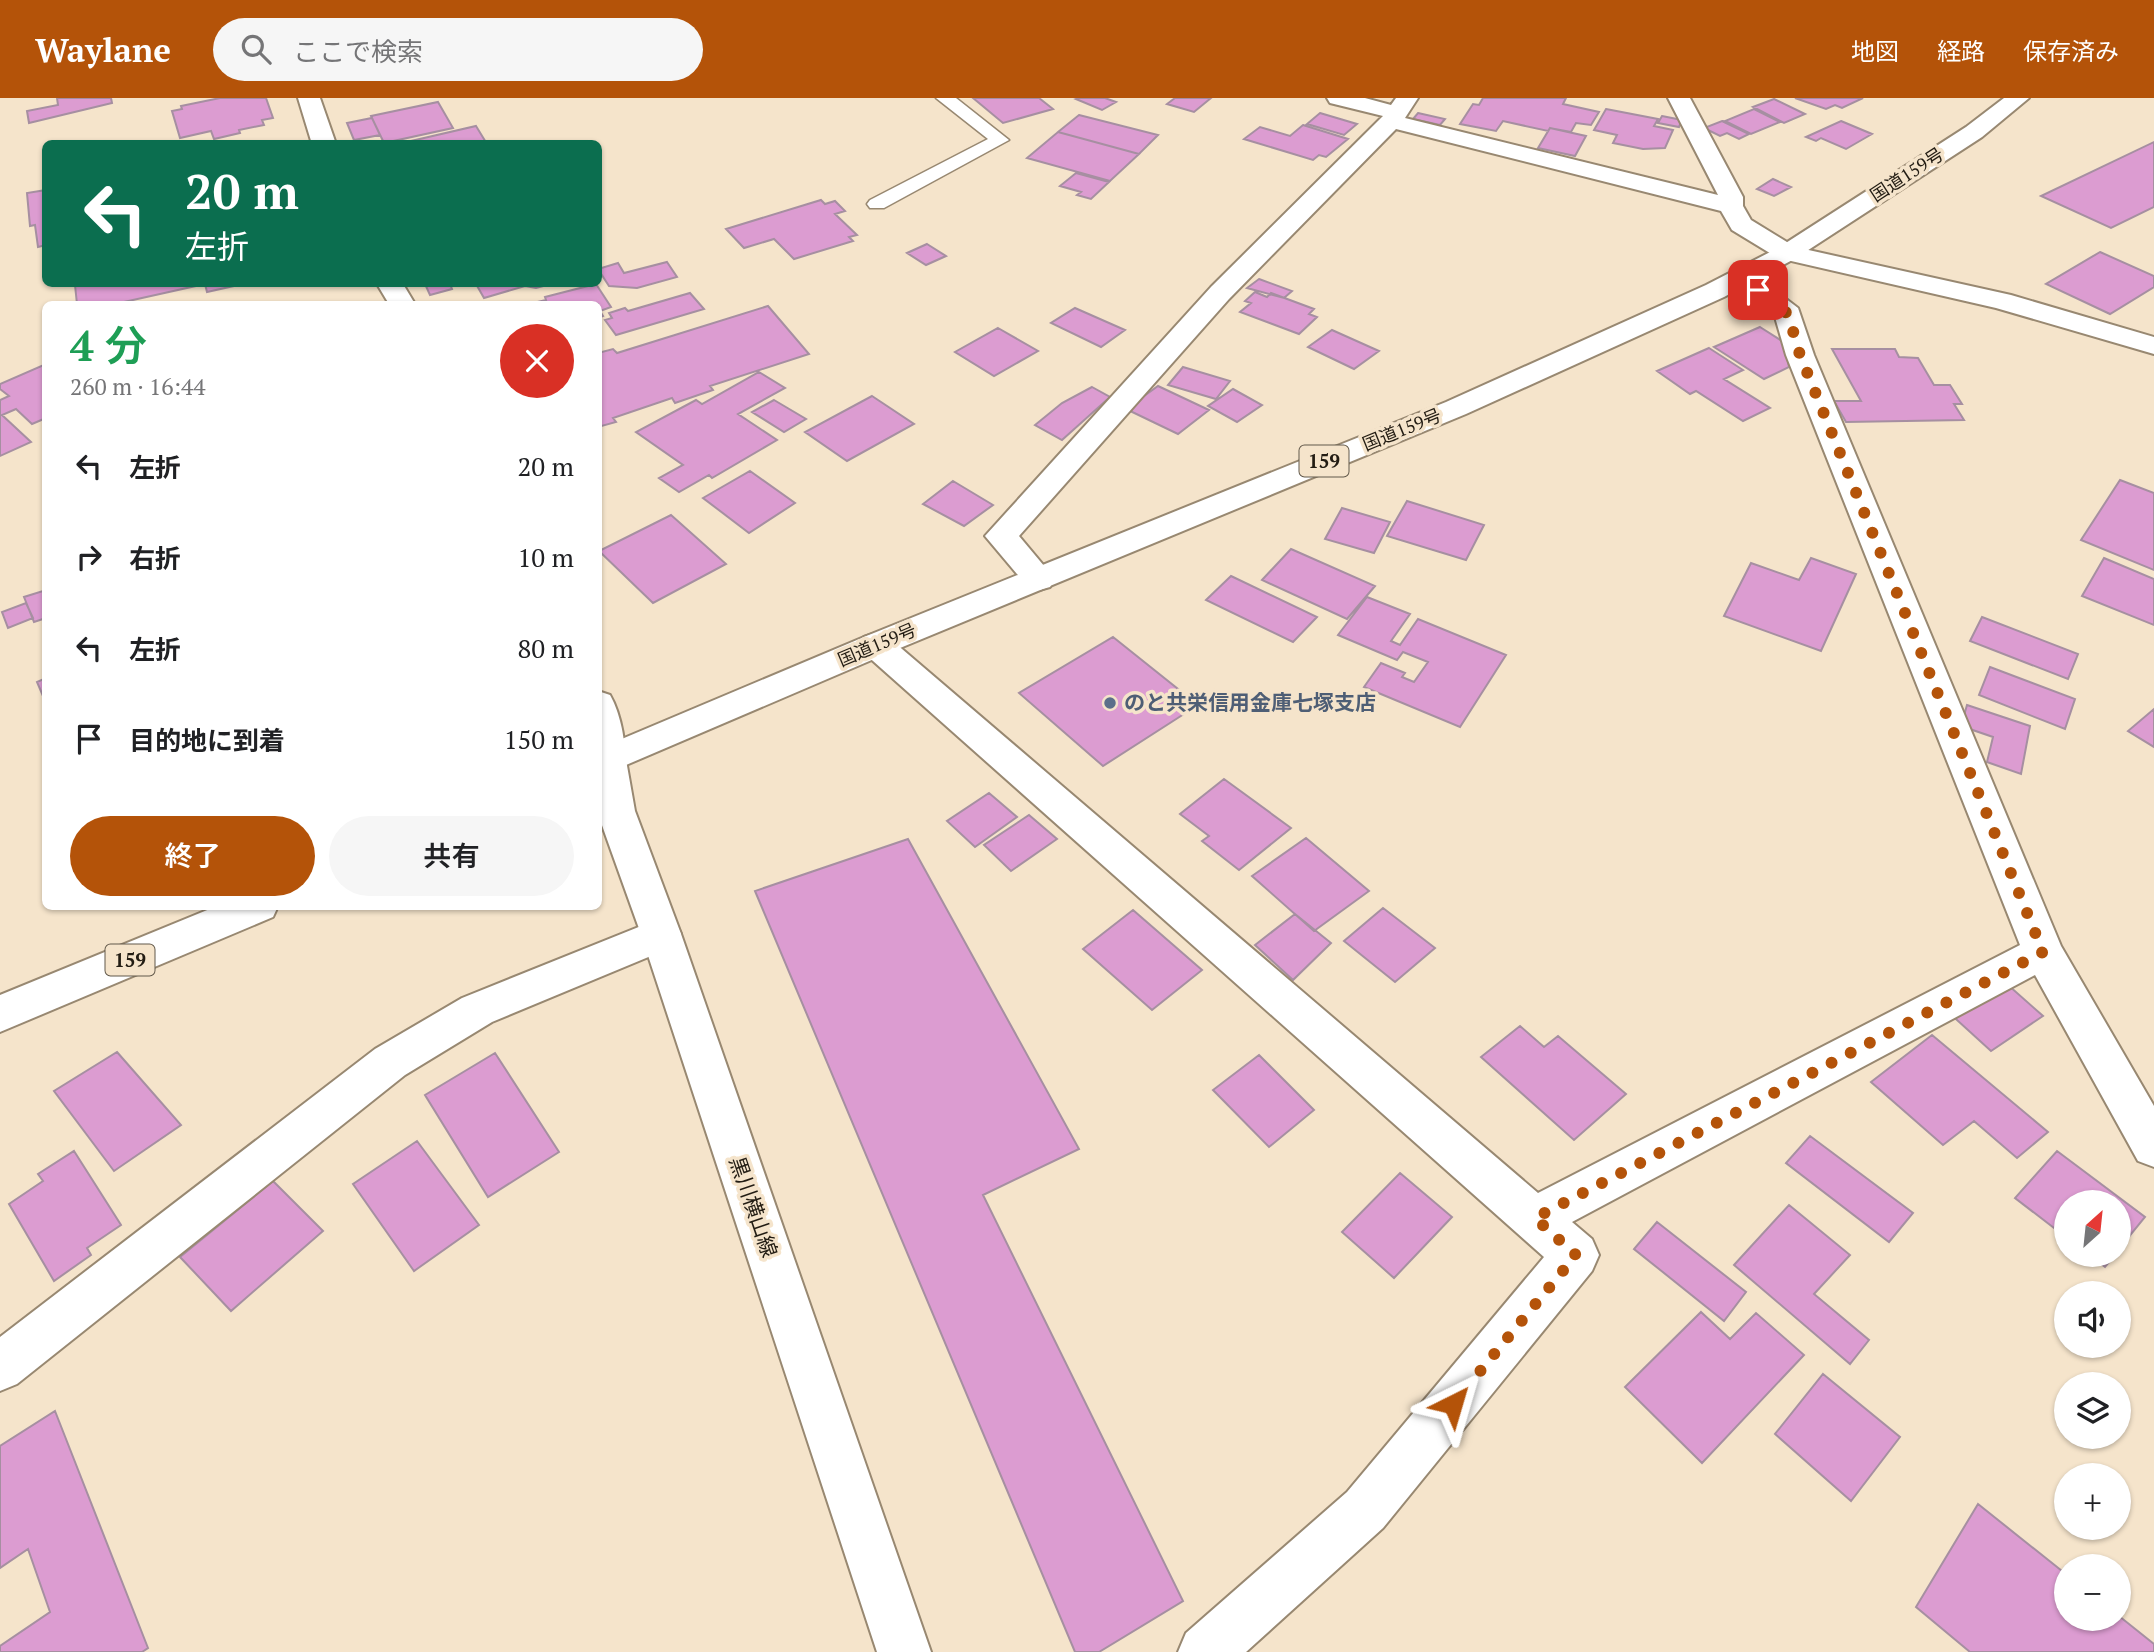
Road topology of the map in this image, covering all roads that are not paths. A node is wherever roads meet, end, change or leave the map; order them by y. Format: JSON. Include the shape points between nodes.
{"nodes":[{"id":1,"x":309,"y":98,"type":"edge"},
{"id":2,"x":945,"y":98,"type":"edge"},
{"id":3,"x":1338,"y":98,"type":"edge"},
{"id":4,"x":1679,"y":98,"type":"edge"},
{"id":5,"x":2018,"y":98,"type":"edge"},
{"id":6,"x":1399,"y":111,"type":"edge"},
{"id":7,"x":323,"y":140,"type":"edge"},
{"id":8,"x":877,"y":204,"type":"dead end"},
{"id":9,"x":1731,"y":206,"type":"junction"},
{"id":10,"x":1787,"y":253,"type":"junction"},
{"id":11,"x":1742,"y":278,"type":"junction"},
{"id":12,"x":2154,"y":346,"type":"edge"},
{"id":13,"x":1038,"y":579,"type":"junction"},
{"id":14,"x":876,"y":645,"type":"junction"},
{"id":15,"x":603,"y":762,"type":"edge"},
{"id":16,"x":249,"y":910,"type":"edge"},
{"id":17,"x":661,"y":934,"type":"junction"},
{"id":18,"x":2043,"y":952,"type":"junction"},
{"id":19,"x":0,"y":1014,"type":"edge"},
{"id":20,"x":2154,"y":1147,"type":"edge"},
{"id":21,"x":1535,"y":1218,"type":"junction"},
{"id":22,"x":0,"y":1367,"type":"edge"},
{"id":23,"x":904,"y":1652,"type":"edge"},
{"id":24,"x":1205,"y":1652,"type":"edge"}],
"edges":[{"from":1,"to":7,"type":"main road"},
{"from":2,"to":8,"type":"lane","via":[[1000,140]]},
{"from":3,"to":6,"type":"main road"},
{"from":4,"to":9,"type":"main road","via":[[1731,197]]},
{"from":5,"to":10,"type":"main road","name":"国道159号","number":"159","via":[[1974,132]]},
{"from":6,"to":9,"type":"main road"},
{"from":6,"to":13,"type":"main road","via":[[1220,293],[1001,536]]},
{"from":9,"to":10,"type":"main road","via":[[1750,233]]},
{"from":10,"to":11,"type":"main road","name":"国道159号","number":"159"},
{"from":10,"to":12,"type":"main road","via":[[2002,301]]},
{"from":11,"to":13,"type":"main road","name":"国道159号","number":"159","via":[[1456,408]]},
{"from":11,"to":18,"type":"main road","via":[[1788,314],[1800,355]]},
{"from":13,"to":14,"type":"main road","name":"国道159号","number":"159"},
{"from":14,"to":15,"type":"main road","name":"国道159号","number":"159"},
{"from":14,"to":21,"type":"main road"},
{"from":15,"to":17,"type":"main road","name":"黒川横山線"},
{"from":16,"to":19,"type":"main road","number":"159"},
{"from":17,"to":22,"type":"main road","via":[[477,1010],[390,1062]]},
{"from":17,"to":23,"type":"main road","name":"黒川横山線"},
{"from":18,"to":20,"type":"main road"},
{"from":18,"to":21,"type":"main road"},
{"from":21,"to":24,"type":"main road","via":[[1576,1255],[1365,1510]]}]}
